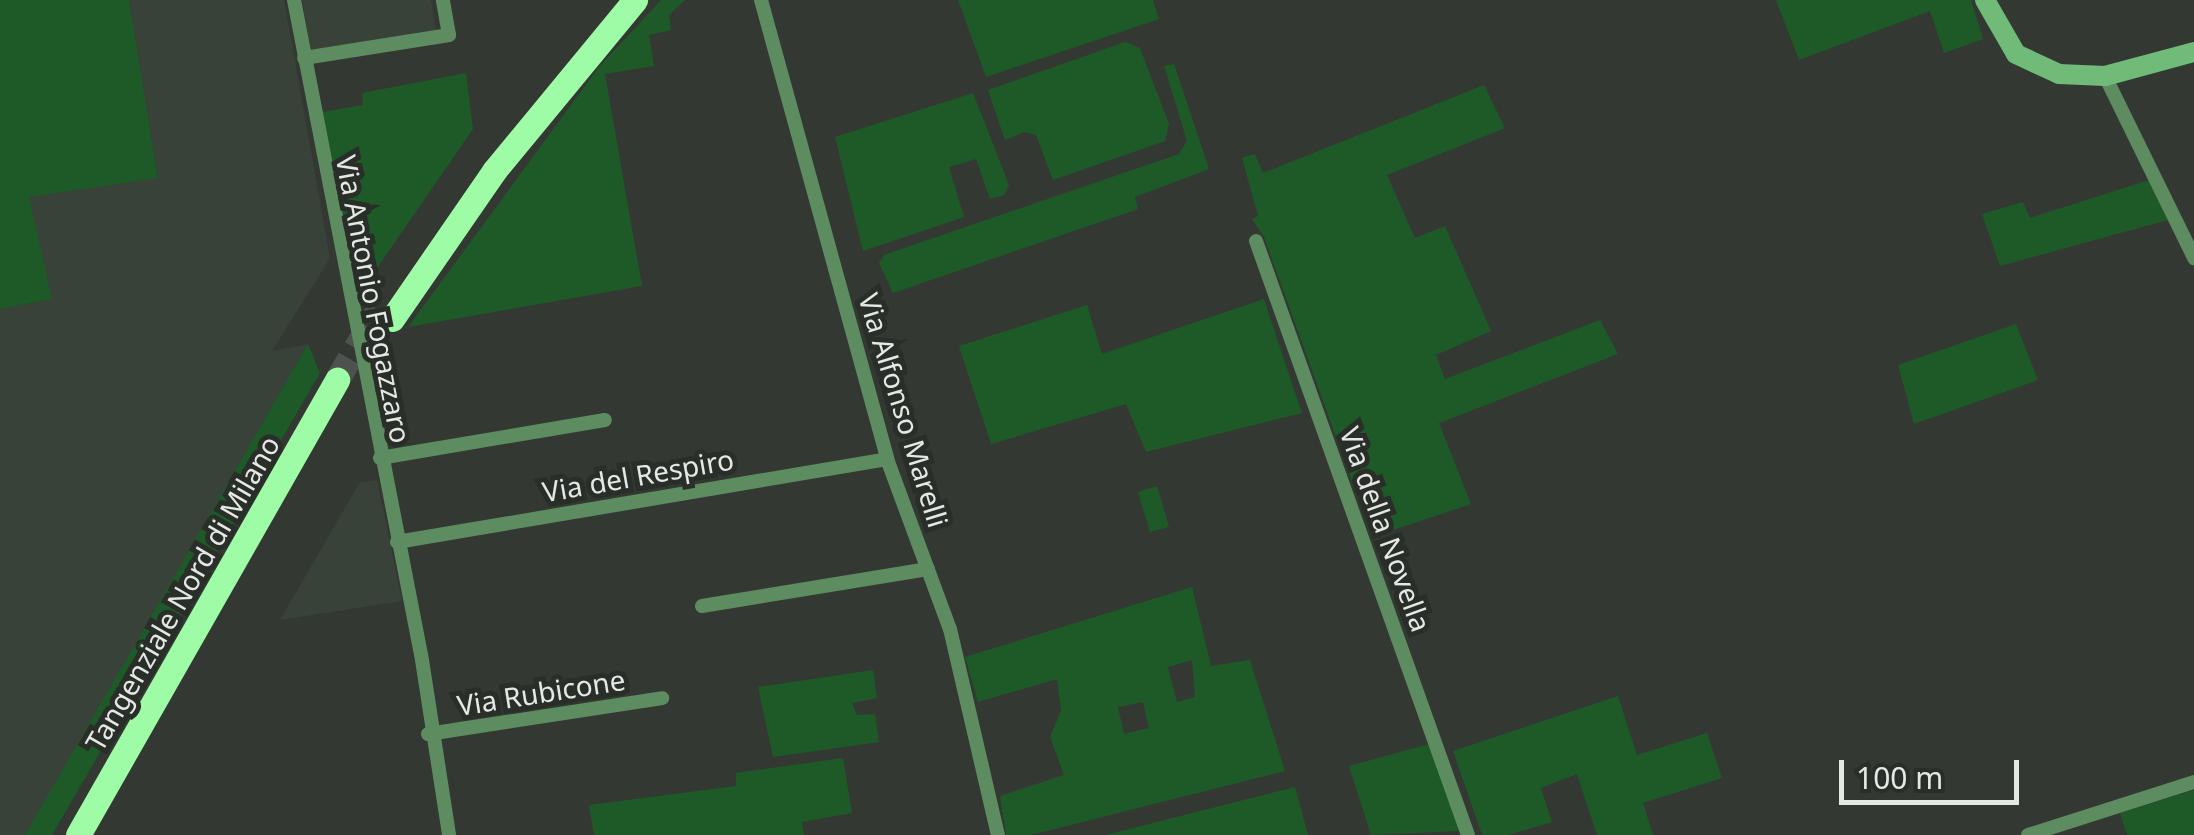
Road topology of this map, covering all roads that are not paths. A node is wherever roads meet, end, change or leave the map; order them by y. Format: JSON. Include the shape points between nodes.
{"nodes":[{"id":1,"x":294,"y":0,"type":"edge"},
{"id":2,"x":443,"y":0,"type":"edge"},
{"id":3,"x":611,"y":0,"type":"edge"},
{"id":4,"x":635,"y":0,"type":"edge"},
{"id":5,"x":761,"y":0,"type":"edge"},
{"id":6,"x":1985,"y":0,"type":"edge"},
{"id":7,"x":2194,"y":52,"type":"edge"},
{"id":8,"x":304,"y":58,"type":"junction"},
{"id":9,"x":2105,"y":76,"type":"junction"},
{"id":10,"x":1256,"y":241,"type":"dead end"},
{"id":11,"x":2194,"y":258,"type":"edge"},
{"id":12,"x":605,"y":420,"type":"dead end"},
{"id":13,"x":380,"y":458,"type":"junction"},
{"id":14,"x":887,"y":459,"type":"junction"},
{"id":15,"x":397,"y":542,"type":"junction"},
{"id":16,"x":928,"y":569,"type":"junction"},
{"id":17,"x":702,"y":606,"type":"dead end"},
{"id":18,"x":662,"y":698,"type":"dead end"},
{"id":19,"x":428,"y":734,"type":"junction"},
{"id":20,"x":2194,"y":782,"type":"edge"},
{"id":21,"x":78,"y":835,"type":"edge"},
{"id":22,"x":95,"y":835,"type":"edge"},
{"id":23,"x":449,"y":835,"type":"edge"},
{"id":24,"x":998,"y":835,"type":"edge"},
{"id":25,"x":1468,"y":835,"type":"edge"},
{"id":26,"x":2028,"y":835,"type":"edge"}],
"edges":[{"from":1,"to":8,"type":"street","name":"Via Antonio Fogazzaro"},
{"from":2,"to":8,"type":"street","via":[[449,34]]},
{"from":3,"to":4,"type":"highway","via":[[455,200],[386,314]]},
{"from":5,"to":14,"type":"street","name":"Via Alfonso Marelli"},
{"from":6,"to":9,"type":"main road","via":[[2003,37],[2026,62],[2059,74]]},
{"from":7,"to":9,"type":"main road"},
{"from":8,"to":13,"type":"street","name":"Via Antonio Fogazzaro"},
{"from":9,"to":11,"type":"street"},
{"from":10,"to":25,"type":"street","name":"Via della Novella"},
{"from":12,"to":13,"type":"street"},
{"from":13,"to":15,"type":"street","name":"Via Antonio Fogazzaro"},
{"from":14,"to":15,"type":"street","name":"Via del Respiro"},
{"from":14,"to":16,"type":"street","name":"Via Alfonso Marelli"},
{"from":15,"to":19,"type":"street","name":"Via Antonio Fogazzaro"},
{"from":16,"to":17,"type":"street"},
{"from":16,"to":24,"type":"street","name":"Via Alfonso Marelli","via":[[950,629]]},
{"from":18,"to":19,"type":"street","name":"Via Rubicone"},
{"from":19,"to":23,"type":"street","name":"Via Antonio Fogazzaro"},
{"from":20,"to":26,"type":"street"},
{"from":21,"to":22,"type":"highway","name":"Tangenziale Nord di Milano","via":[[345,384]]}]}
